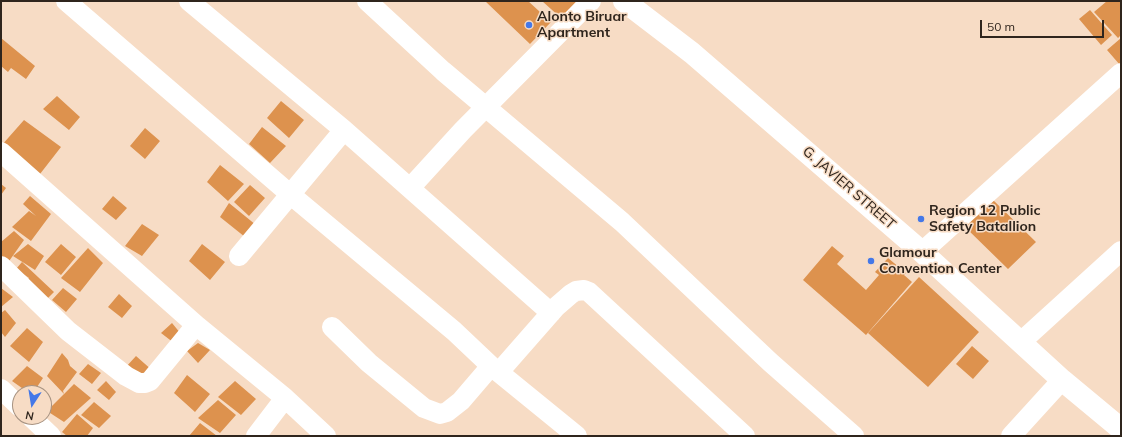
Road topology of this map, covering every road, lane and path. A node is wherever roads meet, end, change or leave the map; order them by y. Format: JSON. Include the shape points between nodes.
{"nodes":[{"id":1,"x":66,"y":1,"type":"edge"},
{"id":2,"x":189,"y":1,"type":"edge"},
{"id":3,"x":367,"y":1,"type":"edge"},
{"id":4,"x":591,"y":1,"type":"edge"},
{"id":5,"x":624,"y":1,"type":"edge"},
{"id":6,"x":1121,"y":73,"type":"edge"},
{"id":7,"x":486,"y":106,"type":"junction"},
{"id":8,"x":344,"y":130,"type":"junction"},
{"id":9,"x":1,"y":152,"type":"edge"},
{"id":10,"x":410,"y":188,"type":"junction"},
{"id":11,"x":291,"y":195,"type":"junction"},
{"id":12,"x":922,"y":252,"type":"junction"},
{"id":13,"x":1121,"y":252,"type":"edge"},
{"id":14,"x":239,"y":256,"type":"dead end"},
{"id":15,"x":1,"y":266,"type":"edge"},
{"id":16,"x":551,"y":312,"type":"junction"},
{"id":17,"x":196,"y":325,"type":"junction"},
{"id":18,"x":332,"y":327,"type":"dead end"},
{"id":19,"x":1022,"y":341,"type":"junction"},
{"id":20,"x":495,"y":369,"type":"junction"},
{"id":21,"x":1062,"y":380,"type":"junction"},
{"id":22,"x":1,"y":389,"type":"edge"},
{"id":23,"x":285,"y":398,"type":"junction"},
{"id":24,"x":12,"y":399,"type":"edge"},
{"id":25,"x":39,"y":425,"type":"edge"},
{"id":26,"x":1121,"y":429,"type":"edge"},
{"id":27,"x":51,"y":436,"type":"edge"},
{"id":28,"x":256,"y":436,"type":"edge"},
{"id":29,"x":326,"y":436,"type":"edge"},
{"id":30,"x":577,"y":436,"type":"edge"},
{"id":31,"x":746,"y":436,"type":"edge"},
{"id":32,"x":854,"y":436,"type":"edge"},
{"id":33,"x":1011,"y":436,"type":"edge"}],
"edges":[{"from":1,"to":11,"type":"street"},
{"from":2,"to":8,"type":"street"},
{"from":3,"to":7,"type":"street"},
{"from":4,"to":7,"type":"street"},
{"from":5,"to":12,"type":"street","name":"G. JAVIER STREET","via":[[692,53]]},
{"from":6,"to":12,"type":"street"},
{"from":7,"to":10,"type":"street"},
{"from":7,"to":32,"type":"street","via":[[622,222],[770,362]]},
{"from":8,"to":10,"type":"street"},
{"from":8,"to":11,"type":"street"},
{"from":9,"to":17,"type":"street"},
{"from":10,"to":16,"type":"street"},
{"from":11,"to":14,"type":"street"},
{"from":11,"to":20,"type":"street","via":[[454,331]]},
{"from":12,"to":19,"type":"street","name":"G. JAVIER STREET"},
{"from":13,"to":19,"type":"street"},
{"from":15,"to":17,"type":"street","via":[[68,331],[126,376],[139,383],[150,381]]},
{"from":16,"to":20,"type":"street"},
{"from":16,"to":31,"type":"street","via":[[576,291],[589,292]]},
{"from":17,"to":23,"type":"street"},
{"from":18,"to":20,"type":"street","via":[[369,363],[424,408],[440,414],[461,401]]},
{"from":19,"to":21,"type":"street","name":"G. JAVIER STREET"},
{"from":20,"to":30,"type":"street"},
{"from":21,"to":26,"type":"street","name":"G. JAVIER STREET"},
{"from":21,"to":33,"type":"street"},
{"from":22,"to":24,"type":"street"},
{"from":23,"to":28,"type":"street"},
{"from":23,"to":29,"type":"street"},
{"from":25,"to":27,"type":"street"}]}
